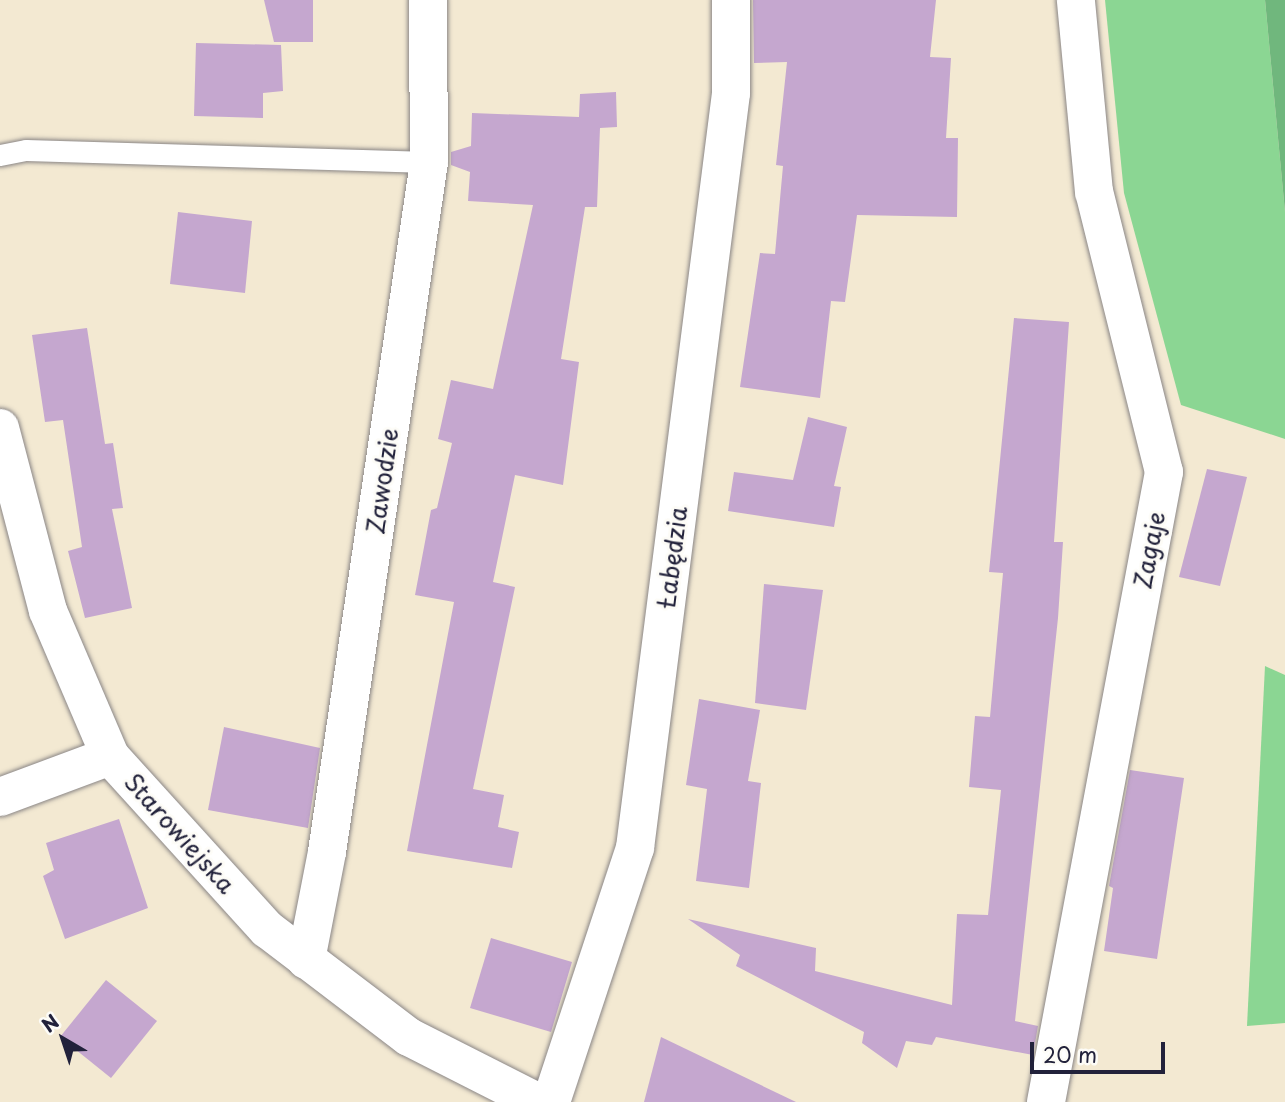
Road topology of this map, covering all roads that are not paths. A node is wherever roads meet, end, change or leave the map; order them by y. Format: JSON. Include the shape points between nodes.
{"nodes":[{"id":1,"x":428,"y":0,"type":"edge"},
{"id":2,"x":731,"y":0,"type":"edge"},
{"id":3,"x":1076,"y":0,"type":"edge"},
{"id":4,"x":0,"y":155,"type":"edge"},
{"id":5,"x":429,"y":162,"type":"junction"},
{"id":6,"x":0,"y":428,"type":"edge"},
{"id":7,"x":110,"y":756,"type":"junction"},
{"id":8,"x":0,"y":797,"type":"edge"},
{"id":9,"x":306,"y":960,"type":"junction"},
{"id":10,"x":537,"y":1102,"type":"edge"},
{"id":11,"x":551,"y":1102,"type":"edge"},
{"id":12,"x":1046,"y":1102,"type":"edge"}],
"edges":[{"from":1,"to":5,"type":"street","name":"Zawodzie"},
{"from":2,"to":11,"type":"street","name":"Łabędzia","via":[[731,93],[635,848]]},
{"from":3,"to":12,"type":"street","name":"Zagaje","via":[[1094,192],[1164,472]]},
{"from":4,"to":5,"type":"lane","via":[[26,150]]},
{"from":5,"to":9,"type":"street","name":"Zawodzie","via":[[327,852]]},
{"from":6,"to":7,"type":"street","name":"Starowiejska","via":[[48,611]]},
{"from":7,"to":8,"type":"street"},
{"from":7,"to":9,"type":"street","name":"Starowiejska","via":[[267,929]]},
{"from":9,"to":10,"type":"street","name":"Starowiejska","via":[[409,1037]]}]}
